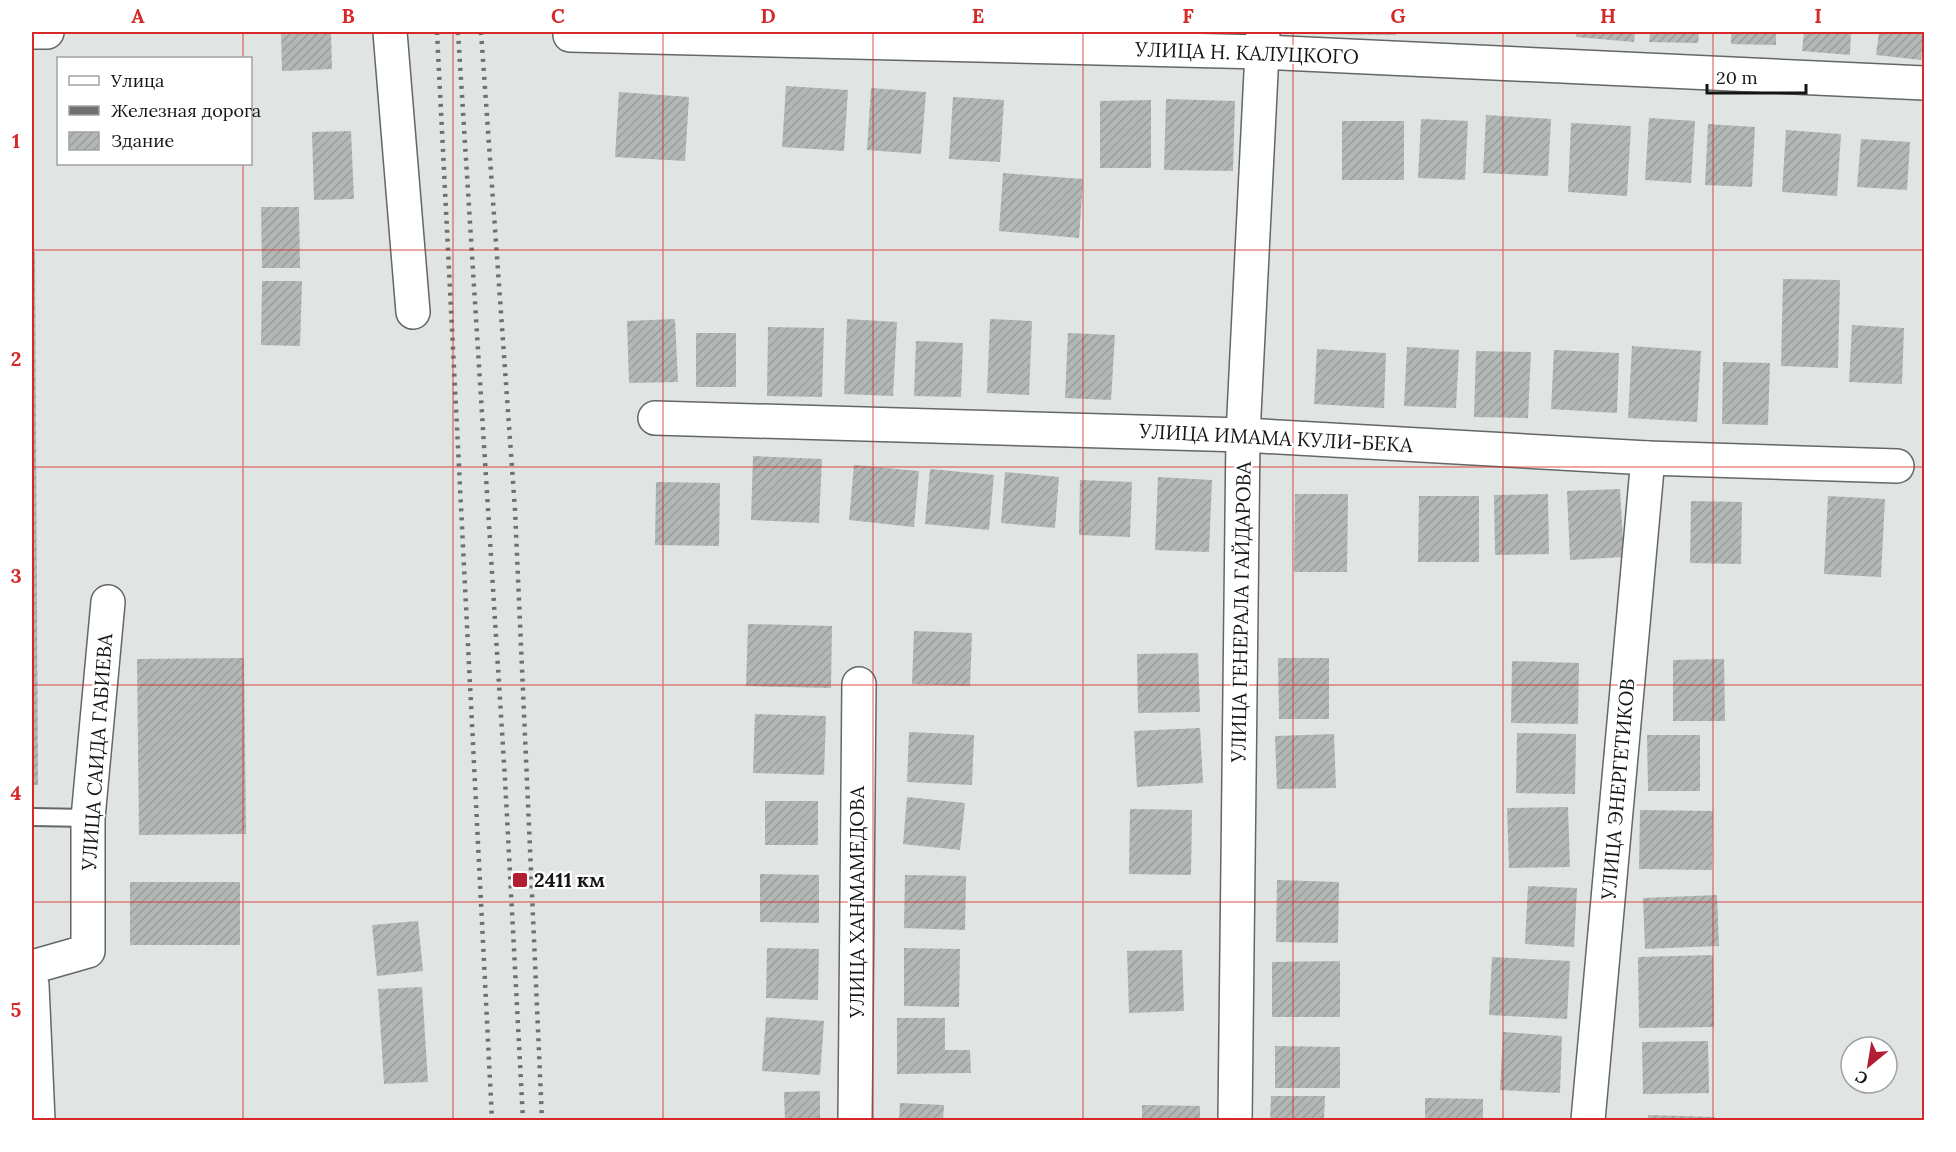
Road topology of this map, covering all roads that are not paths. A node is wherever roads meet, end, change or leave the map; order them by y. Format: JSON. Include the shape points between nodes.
{"nodes":[{"id":1,"x":32,"y":32,"type":"edge"},
{"id":2,"x":47,"y":32,"type":"edge"},
{"id":3,"x":390,"y":32,"type":"edge"},
{"id":4,"x":570,"y":35,"type":"dead end"},
{"id":5,"x":1262,"y":42,"type":"edge"},
{"id":6,"x":1924,"y":83,"type":"edge"},
{"id":7,"x":413,"y":312,"type":"dead end"},
{"id":8,"x":655,"y":418,"type":"dead end"},
{"id":9,"x":1243,"y":435,"type":"junction"},
{"id":10,"x":1648,"y":458,"type":"junction"},
{"id":11,"x":1897,"y":466,"type":"dead end"},
{"id":12,"x":108,"y":602,"type":"dead end"},
{"id":13,"x":859,"y":684,"type":"dead end"},
{"id":14,"x":32,"y":817,"type":"edge"},
{"id":15,"x":88,"y":819,"type":"junction"},
{"id":16,"x":32,"y":967,"type":"edge"},
{"id":17,"x":32,"y":986,"type":"edge"},
{"id":18,"x":38,"y":1120,"type":"edge"},
{"id":19,"x":855,"y":1120,"type":"edge"},
{"id":20,"x":1234,"y":1120,"type":"edge"},
{"id":21,"x":1588,"y":1120,"type":"edge"}],
"edges":[{"from":1,"to":2,"type":"street"},
{"from":3,"to":7,"type":"street"},
{"from":4,"to":5,"type":"street","name":"УЛИЦА Н. КАЛУЦКОГО"},
{"from":5,"to":6,"type":"street","name":"УЛИЦА Н. КАЛУЦКОГО"},
{"from":5,"to":9,"type":"street","name":"УЛИЦА ГЕНЕРАЛА ГАЙДАРОВА"},
{"from":8,"to":9,"type":"street","name":"УЛИЦА ИМАМА КУЛИ-БЕКА"},
{"from":9,"to":10,"type":"street","name":"УЛИЦА ИМАМА КУЛИ-БЕКА"},
{"from":9,"to":20,"type":"street","name":"УЛИЦА ГЕНЕРАЛА ГАЙДАРОВА"},
{"from":10,"to":11,"type":"street","name":"УЛИЦА ИМАМА КУЛИ-БЕКА"},
{"from":10,"to":21,"type":"street","name":"УЛИЦА ЭНЕРГЕТИКОВ"},
{"from":12,"to":15,"type":"street","name":"УЛИЦА САИДА ГАБИЕВА"},
{"from":13,"to":19,"type":"street","name":"УЛИЦА ХАНМАМЕДОВА"},
{"from":14,"to":15,"type":"lane"},
{"from":15,"to":16,"type":"street","name":"УЛИЦА САИДА ГАБИЕВА","via":[[88,951]]},
{"from":17,"to":18,"type":"street"}]}
